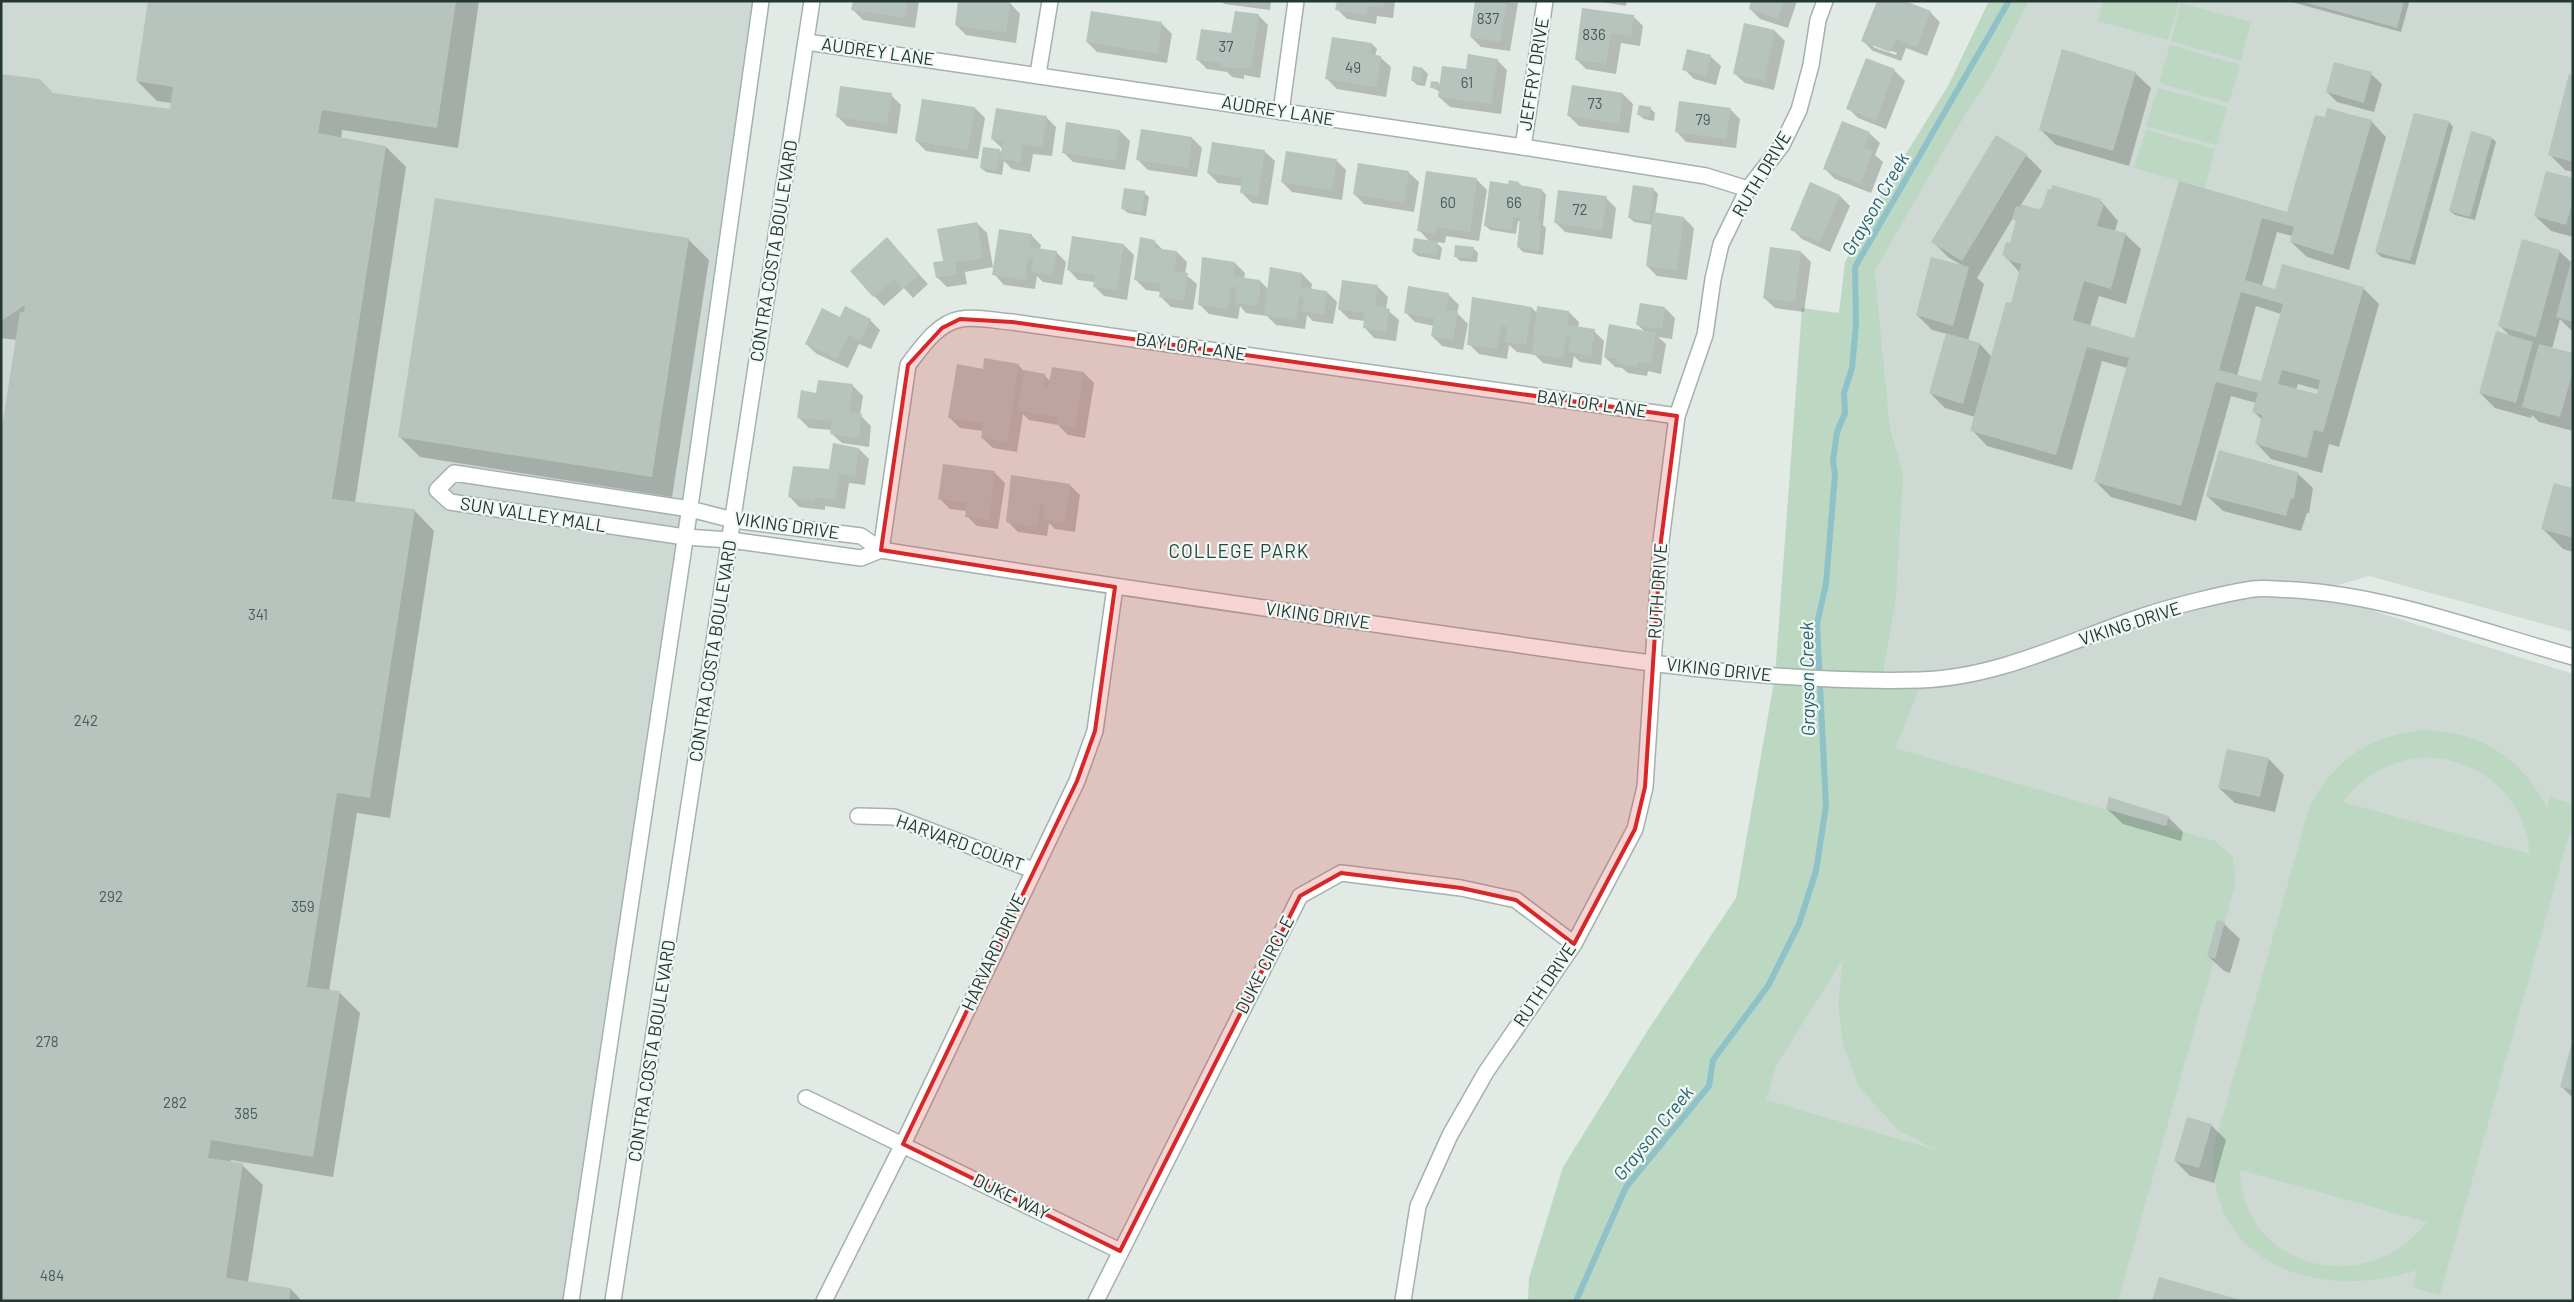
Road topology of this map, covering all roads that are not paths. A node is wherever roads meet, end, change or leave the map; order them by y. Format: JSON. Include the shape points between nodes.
{"nodes":[{"id":1,"x":762,"y":1,"type":"edge"},
{"id":2,"x":812,"y":1,"type":"edge"},
{"id":3,"x":1050,"y":1,"type":"edge"},
{"id":4,"x":1296,"y":1,"type":"edge"},
{"id":5,"x":1546,"y":1,"type":"edge"},
{"id":6,"x":1825,"y":1,"type":"edge"},
{"id":7,"x":807,"y":42,"type":"junction"},
{"id":8,"x":1038,"y":74,"type":"junction"},
{"id":9,"x":1281,"y":112,"type":"junction"},
{"id":10,"x":1523,"y":147,"type":"junction"},
{"id":11,"x":1748,"y":189,"type":"junction"},
{"id":12,"x":1677,"y":416,"type":"junction"},
{"id":13,"x":690,"y":508,"type":"junction"},
{"id":14,"x":733,"y":520,"type":"junction"},
{"id":15,"x":685,"y":537,"type":"junction"},
{"id":16,"x":730,"y":540,"type":"junction"},
{"id":17,"x":882,"y":550,"type":"junction"},
{"id":18,"x":1115,"y":587,"type":"junction"},
{"id":19,"x":2573,"y":658,"type":"edge"},
{"id":20,"x":1654,"y":663,"type":"junction"},
{"id":21,"x":858,"y":816,"type":"dead end"},
{"id":22,"x":1033,"y":870,"type":"junction"},
{"id":23,"x":1574,"y":944,"type":"junction"},
{"id":24,"x":806,"y":1098,"type":"dead end"},
{"id":25,"x":903,"y":1144,"type":"junction"},
{"id":26,"x":1120,"y":1251,"type":"junction"},
{"id":27,"x":571,"y":1301,"type":"edge"},
{"id":28,"x":614,"y":1301,"type":"edge"},
{"id":29,"x":824,"y":1301,"type":"edge"},
{"id":30,"x":1096,"y":1301,"type":"edge"},
{"id":31,"x":1404,"y":1301,"type":"edge"}],
"edges":[{"from":1,"to":13,"type":"street"},
{"from":2,"to":7,"type":"street","name":"CONTRA COSTA BOULEVARD"},
{"from":3,"to":8,"type":"street"},
{"from":4,"to":9,"type":"street"},
{"from":5,"to":10,"type":"street","name":"JEFFRY DRIVE"},
{"from":6,"to":11,"type":"street","name":"RUTH DRIVE","via":[[1799,110],[1782,145]]},
{"from":7,"to":8,"type":"street","name":"AUDREY LANE"},
{"from":7,"to":14,"type":"street","name":"CONTRA COSTA BOULEVARD"},
{"from":8,"to":9,"type":"street","name":"AUDREY LANE"},
{"from":9,"to":10,"type":"street","name":"AUDREY LANE"},
{"from":10,"to":11,"type":"street","name":"AUDREY LANE","via":[[1706,176]]},
{"from":11,"to":12,"type":"street","name":"RUTH DRIVE","via":[[1721,244],[1705,335]]},
{"from":12,"to":17,"type":"street","name":"BAYLOR LANE","via":[[1012,322],[960,319],[925,342],[908,365]]},
{"from":12,"to":20,"type":"street","name":"RUTH DRIVE","via":[[1661,541]]},
{"from":13,"to":14,"type":"street","name":"VIKING DRIVE"},
{"from":13,"to":15,"type":"street"},
{"from":13,"to":15,"type":"street","name":"SUN VALLEY MALL","via":[[454,473],[437,490],[450,502]]},
{"from":14,"to":16,"type":"street","name":"CONTRA COSTA BOULEVARD"},
{"from":14,"to":17,"type":"street","name":"VIKING DRIVE","via":[[861,536]]},
{"from":15,"to":16,"type":"street","name":"VIKING DRIVE"},
{"from":15,"to":27,"type":"street"},
{"from":16,"to":17,"type":"street","name":"VIKING DRIVE","via":[[861,558]]},
{"from":16,"to":28,"type":"street","name":"CONTRA COSTA BOULEVARD"},
{"from":17,"to":18,"type":"street","name":"VIKING DRIVE"},
{"from":18,"to":20,"type":"street","name":"VIKING DRIVE"},
{"from":18,"to":22,"type":"street","name":"HARVARD DRIVE","via":[[1095,731],[1077,781]]},
{"from":19,"to":20,"type":"street","name":"VIKING DRIVE","via":[[2365,599],[2313,591],[2257,588],[2147,615],[1986,671],[1923,680],[1775,676]]},
{"from":20,"to":23,"type":"street","name":"RUTH DRIVE","via":[[1644,787],[1635,829]]},
{"from":21,"to":22,"type":"street","name":"HARVARD COURT","via":[[894,817]]},
{"from":22,"to":25,"type":"street","name":"HARVARD DRIVE"},
{"from":23,"to":26,"type":"street","name":"DUKE CIRCLE","via":[[1516,900],[1461,888],[1341,873],[1300,896]]},
{"from":23,"to":31,"type":"street","name":"RUTH DRIVE","via":[[1486,1072],[1450,1135],[1418,1206]]},
{"from":24,"to":25,"type":"street","name":"DUKE WAY"},
{"from":25,"to":26,"type":"street","name":"DUKE WAY"},
{"from":25,"to":29,"type":"street","name":"HARVARD DRIVE"},
{"from":26,"to":30,"type":"street","name":"DUKE CIRCLE"}]}
